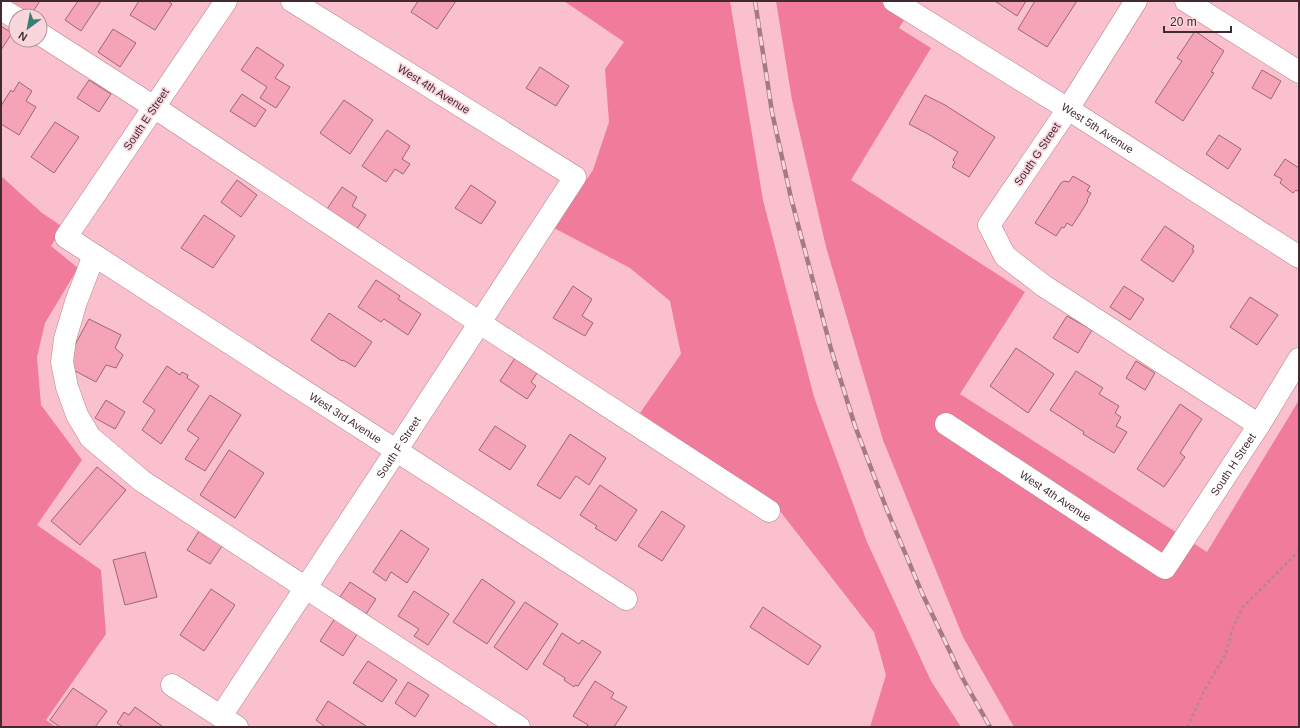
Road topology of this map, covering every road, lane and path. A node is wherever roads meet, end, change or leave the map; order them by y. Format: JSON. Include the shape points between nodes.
{"nodes":[{"id":1,"x":226,"y":1,"type":"edge"},
{"id":2,"x":292,"y":1,"type":"edge"},
{"id":3,"x":894,"y":1,"type":"edge"},
{"id":4,"x":1136,"y":1,"type":"edge"},
{"id":5,"x":1186,"y":1,"type":"edge"},
{"id":6,"x":48,"y":39,"type":"edge"},
{"id":7,"x":1299,"y":72,"type":"edge"},
{"id":8,"x":154,"y":107,"type":"junction"},
{"id":9,"x":1068,"y":109,"type":"junction"},
{"id":10,"x":575,"y":177,"type":"joint"},
{"id":11,"x":66,"y":237,"type":"joint"},
{"id":12,"x":94,"y":255,"type":"junction"},
{"id":13,"x":1299,"y":257,"type":"edge"},
{"id":14,"x":480,"y":323,"type":"junction"},
{"id":15,"x":1299,"y":360,"type":"edge"},
{"id":16,"x":946,"y":424,"type":"dead end"},
{"id":17,"x":1259,"y":425,"type":"junction"},
{"id":18,"x":396,"y":451,"type":"junction"},
{"id":19,"x":768,"y":510,"type":"dead end"},
{"id":20,"x":1299,"y":551,"type":"edge"},
{"id":21,"x":1165,"y":568,"type":"joint"},
{"id":22,"x":305,"y":588,"type":"junction"},
{"id":23,"x":626,"y":598,"type":"dead end"},
{"id":24,"x":172,"y":685,"type":"dead end"},
{"id":25,"x":229,"y":721,"type":"edge"},
{"id":26,"x":519,"y":727,"type":"edge"},
{"id":27,"x":1187,"y":727,"type":"edge"}],
"edges":[{"from":1,"to":8,"type":"street","name":"South E Street"},
{"from":2,"to":10,"type":"street","name":"West 4th Avenue"},
{"from":3,"to":9,"type":"street","name":"West 5th Avenue"},
{"from":4,"to":9,"type":"street","name":"South G Street"},
{"from":5,"to":7,"type":"street"},
{"from":6,"to":8,"type":"street"},
{"from":8,"to":11,"type":"street","name":"South E Street"},
{"from":8,"to":14,"type":"street"},
{"from":9,"to":13,"type":"street","name":"West 5th Avenue"},
{"from":9,"to":17,"type":"street","name":"South G Street","via":[[989,225],[1005,256],[1044,286]]},
{"from":10,"to":14,"type":"street","name":"South F Street"},
{"from":11,"to":12,"type":"street","name":"West 3rd Avenue"},
{"from":12,"to":18,"type":"street","name":"West 3rd Avenue"},
{"from":12,"to":22,"type":"street","via":[[76,302],[65,339],[62,362],[66,387],[77,415],[90,437],[142,481]]},
{"from":14,"to":18,"type":"street","name":"South F Street"},
{"from":14,"to":19,"type":"street"},
{"from":15,"to":17,"type":"street","name":"South H Street"},
{"from":16,"to":21,"type":"street","name":"West 4th Avenue"},
{"from":17,"to":21,"type":"street","name":"South H Street"},
{"from":18,"to":22,"type":"street","name":"South F Street"},
{"from":18,"to":23,"type":"street","name":"West 3rd Avenue"},
{"from":20,"to":27,"type":"path","via":[[1243,607],[1233,627],[1226,653],[1204,690]]},
{"from":22,"to":25,"type":"street","name":"South F Street"},
{"from":22,"to":26,"type":"street"},
{"from":24,"to":25,"type":"street"}]}
